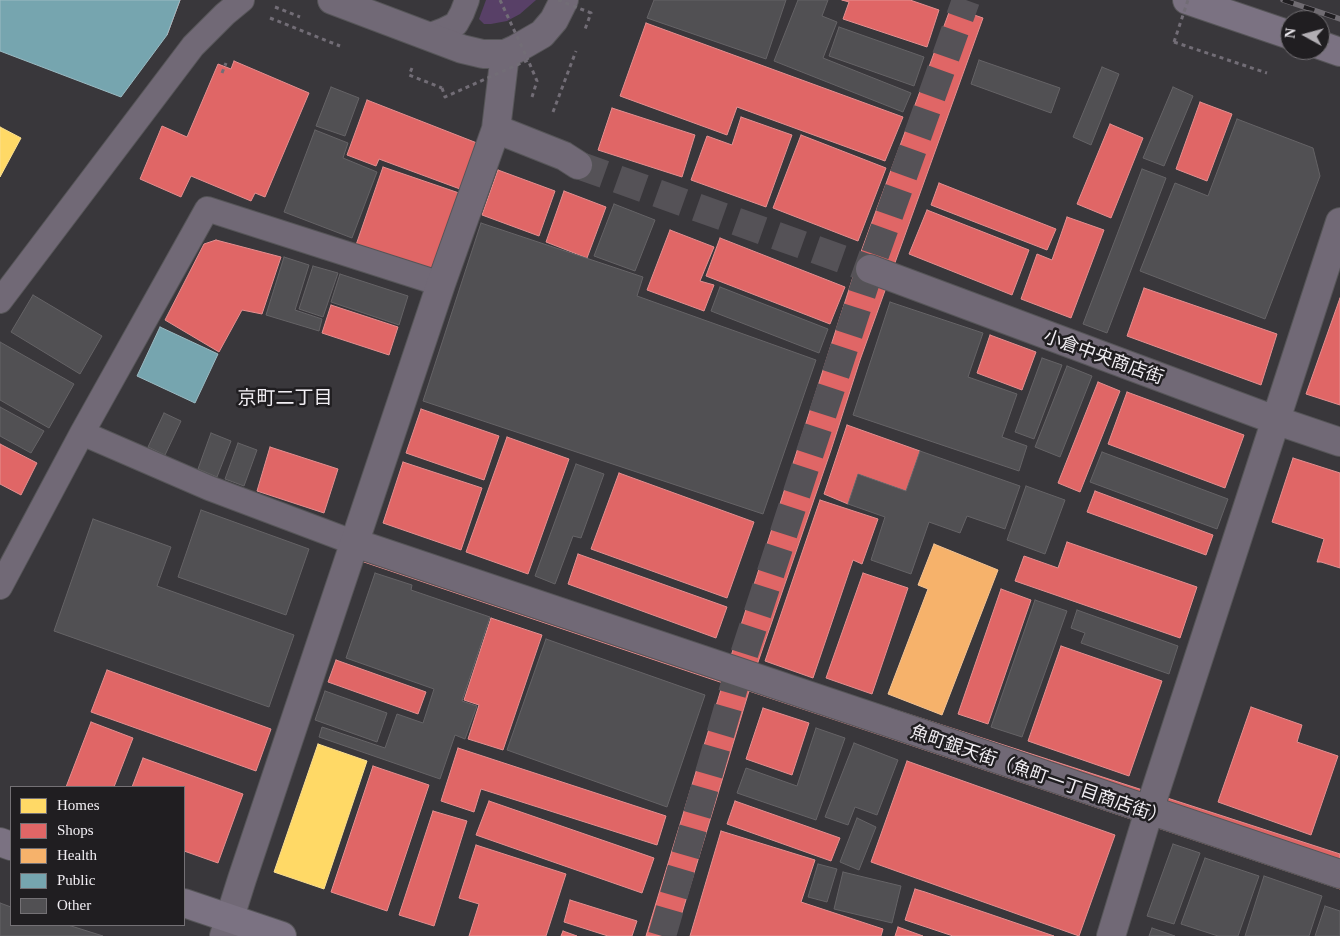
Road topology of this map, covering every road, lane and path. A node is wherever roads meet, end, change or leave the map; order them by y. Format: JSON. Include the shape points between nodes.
{"nodes":[{"id":1,"x":242,"y":0,"type":"edge"},
{"id":2,"x":343,"y":0,"type":"edge"},
{"id":3,"x":467,"y":0,"type":"edge"},
{"id":4,"x":500,"y":0,"type":"edge"},
{"id":5,"x":558,"y":0,"type":"edge"},
{"id":6,"x":564,"y":0,"type":"edge"},
{"id":7,"x":1187,"y":0,"type":"edge"},
{"id":8,"x":263,"y":15,"type":"dead end"},
{"id":9,"x":1280,"y":32,"type":"edge"},
{"id":10,"x":428,"y":36,"type":"junction"},
{"id":11,"x":580,"y":41,"type":"dead end"},
{"id":12,"x":340,"y":46,"type":"dead end"},
{"id":13,"x":577,"y":50,"type":"dead end"},
{"id":14,"x":516,"y":57,"type":"junction"},
{"id":15,"x":1267,"y":73,"type":"dead end"},
{"id":16,"x":442,"y":88,"type":"dead end"},
{"id":17,"x":532,"y":96,"type":"dead end"},
{"id":18,"x":553,"y":112,"type":"dead end"},
{"id":19,"x":496,"y":129,"type":"junction"},
{"id":20,"x":578,"y":165,"type":"tunnel mouth"},
{"id":21,"x":1340,"y":222,"type":"edge"},
{"id":22,"x":870,"y":269,"type":"tunnel mouth"},
{"id":23,"x":441,"y":284,"type":"junction"},
{"id":24,"x":0,"y":301,"type":"edge"},
{"id":25,"x":1275,"y":420,"type":"junction"},
{"id":26,"x":82,"y":433,"type":"junction"},
{"id":27,"x":1340,"y":442,"type":"edge"},
{"id":28,"x":355,"y":543,"type":"junction"},
{"id":29,"x":0,"y":587,"type":"edge"},
{"id":30,"x":1149,"y":811,"type":"junction"},
{"id":31,"x":1340,"y":874,"type":"edge"},
{"id":32,"x":185,"y":904,"type":"edge"},
{"id":33,"x":227,"y":927,"type":"edge"},
{"id":34,"x":282,"y":936,"type":"edge"},
{"id":35,"x":1112,"y":936,"type":"edge"}],
"edges":[{"from":1,"to":24,"type":"lane","via":[[193,46]]},
{"from":2,"to":10,"type":"street"},
{"from":3,"to":10,"type":"lane","via":[[456,24]]},
{"from":4,"to":14,"type":"path","bridge":true},
{"from":5,"to":11,"type":"path","bridge":true,"via":[[591,13]]},
{"from":6,"to":14,"type":"street","via":[[554,20],[542,34],[516,49]]},
{"from":7,"to":9,"type":"main road"},
{"from":7,"to":15,"type":"path","bridge":true,"via":[[1174,42]]},
{"from":8,"to":12,"type":"path"},
{"from":10,"to":14,"type":"street","via":[[462,49]]},
{"from":13,"to":18,"type":"path"},
{"from":14,"to":16,"type":"path","bridge":true,"via":[[445,97]]},
{"from":14,"to":17,"type":"path","bridge":true,"via":[[537,81]]},
{"from":14,"to":19,"type":"street"},
{"from":19,"to":20,"type":"street","via":[[564,156]]},
{"from":19,"to":23,"type":"street"},
{"from":21,"to":25,"type":"street"},
{"from":22,"to":25,"type":"street","name":"小倉中央商店街"},
{"from":23,"to":26,"type":"lane","via":[[207,209]]},
{"from":23,"to":28,"type":"street"},
{"from":25,"to":27,"type":"street","name":"小倉中央商店街"},
{"from":25,"to":30,"type":"street"},
{"from":26,"to":28,"type":"lane","via":[[209,488]]},
{"from":26,"to":29,"type":"lane"},
{"from":28,"to":30,"type":"street","name":"魚町銀天街（魚町一丁目商店街）"},
{"from":28,"to":33,"type":"street"},
{"from":30,"to":31,"type":"street","name":"魚町銀天街（魚町一丁目商店街）"},
{"from":30,"to":35,"type":"street"},
{"from":32,"to":33,"type":"main road"},
{"from":33,"to":34,"type":"main road"}]}
